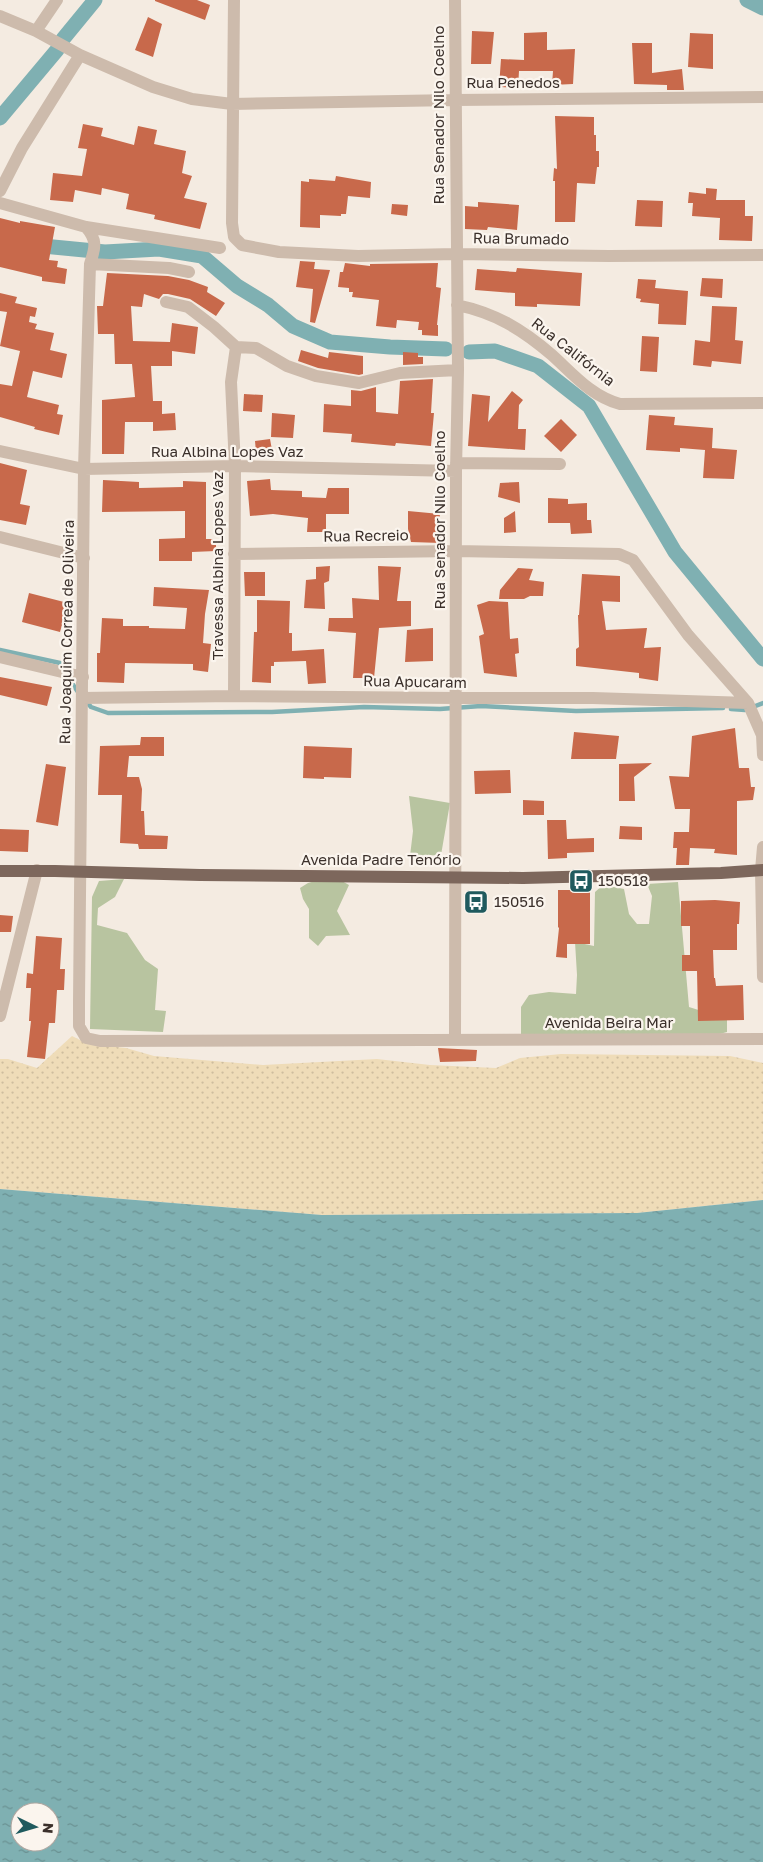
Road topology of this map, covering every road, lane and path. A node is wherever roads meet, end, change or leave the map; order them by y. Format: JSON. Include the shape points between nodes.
{"nodes":[{"id":1,"x":57,"y":0,"type":"edge"},
{"id":2,"x":234,"y":0,"type":"edge"},
{"id":3,"x":455,"y":0,"type":"edge"},
{"id":4,"x":0,"y":16,"type":"edge"},
{"id":5,"x":36,"y":32,"type":"junction"},
{"id":6,"x":80,"y":55,"type":"junction"},
{"id":7,"x":763,"y":97,"type":"edge"},
{"id":8,"x":455,"y":100,"type":"junction"},
{"id":9,"x":232,"y":104,"type":"junction"},
{"id":10,"x":0,"y":191,"type":"edge"},
{"id":11,"x":0,"y":203,"type":"edge"},
{"id":12,"x":86,"y":227,"type":"junction"},
{"id":13,"x":220,"y":248,"type":"dead end"},
{"id":14,"x":456,"y":254,"type":"junction"},
{"id":15,"x":763,"y":255,"type":"edge"},
{"id":16,"x":90,"y":264,"type":"junction"},
{"id":17,"x":189,"y":272,"type":"dead end"},
{"id":18,"x":166,"y":302,"type":"dead end"},
{"id":19,"x":457,"y":305,"type":"junction"},
{"id":20,"x":236,"y":347,"type":"junction"},
{"id":21,"x":458,"y":370,"type":"junction"},
{"id":22,"x":763,"y":404,"type":"edge"},
{"id":23,"x":0,"y":450,"type":"edge"},
{"id":24,"x":560,"y":464,"type":"dead end"},
{"id":25,"x":235,"y":466,"type":"junction"},
{"id":26,"x":456,"y":467,"type":"junction"},
{"id":27,"x":84,"y":469,"type":"junction"},
{"id":28,"x":0,"y":537,"type":"edge"},
{"id":29,"x":456,"y":551,"type":"junction"},
{"id":30,"x":234,"y":554,"type":"junction"},
{"id":31,"x":84,"y":558,"type":"junction"},
{"id":32,"x":0,"y":657,"type":"edge"},
{"id":33,"x":83,"y":677,"type":"junction"},
{"id":34,"x":234,"y":696,"type":"junction"},
{"id":35,"x":82,"y":698,"type":"junction"},
{"id":36,"x":456,"y":698,"type":"junction"},
{"id":37,"x":748,"y":703,"type":"junction"},
{"id":38,"x":763,"y":755,"type":"edge"},
{"id":39,"x":763,"y":847,"type":"edge"},
{"id":40,"x":37,"y":870,"type":"junction"},
{"id":41,"x":762,"y":870,"type":"edge"},
{"id":42,"x":0,"y":871,"type":"edge"},
{"id":43,"x":82,"y":871,"type":"junction"},
{"id":44,"x":455,"y":877,"type":"junction"},
{"id":45,"x":763,"y":976,"type":"edge"},
{"id":46,"x":0,"y":1016,"type":"edge"},
{"id":47,"x":86,"y":1038,"type":"joint"},
{"id":48,"x":763,"y":1039,"type":"edge"},
{"id":49,"x":455,"y":1040,"type":"junction"}],
"edges":[{"from":1,"to":5,"type":"street"},
{"from":2,"to":9,"type":"street","name":"Rua Brumado"},
{"from":3,"to":8,"type":"street","name":"Rua Senador Nilo Coelho"},
{"from":4,"to":5,"type":"street","name":"Rua Penedos"},
{"from":5,"to":6,"type":"street","name":"Rua Penedos"},
{"from":6,"to":9,"type":"street","name":"Rua Penedos","via":[[153,87],[192,99]]},
{"from":6,"to":10,"type":"street","via":[[22,148]]},
{"from":7,"to":8,"type":"street","name":"Rua Penedos"},
{"from":8,"to":9,"type":"street","name":"Rua Penedos"},
{"from":8,"to":14,"type":"street","name":"Rua Senador Nilo Coelho"},
{"from":9,"to":14,"type":"street","name":"Rua Brumado","via":[[232,224],[234,237],[242,245],[279,252],[358,256]]},
{"from":11,"to":12,"type":"street"},
{"from":12,"to":13,"type":"street"},
{"from":12,"to":16,"type":"street","name":"Rua Joaquim Correa de Oliveira","via":[[95,243]]},
{"from":14,"to":15,"type":"street","name":"Rua Brumado"},
{"from":14,"to":19,"type":"street","name":"Rua Senador Nilo Coelho"},
{"from":16,"to":17,"type":"street"},
{"from":16,"to":27,"type":"street","name":"Rua Joaquim Correa de Oliveira"},
{"from":18,"to":20,"type":"street","via":[[188,307]]},
{"from":19,"to":21,"type":"street","name":"Rua Senador Nilo Coelho"},
{"from":19,"to":22,"type":"street","name":"Rua Califórnia","via":[[481,310],[504,320],[606,400],[620,404]]},
{"from":20,"to":21,"type":"street","via":[[256,348],[287,366],[316,376],[359,383],[400,373]]},
{"from":20,"to":25,"type":"street","name":"Travessa Albina Lopes Vaz","via":[[231,382]]},
{"from":21,"to":26,"type":"street","name":"Rua Senador Nilo Coelho"},
{"from":23,"to":27,"type":"street","name":"Rua Albina Lopes Vaz"},
{"from":24,"to":26,"type":"street","name":"Rua Albina Lopes Vaz"},
{"from":25,"to":26,"type":"street","name":"Rua Albina Lopes Vaz"},
{"from":25,"to":27,"type":"street","name":"Rua Albina Lopes Vaz"},
{"from":25,"to":30,"type":"street","name":"Travessa Albina Lopes Vaz"},
{"from":26,"to":29,"type":"street","name":"Rua Senador Nilo Coelho"},
{"from":27,"to":31,"type":"street","name":"Rua Joaquim Correa de Oliveira"},
{"from":28,"to":31,"type":"street"},
{"from":29,"to":30,"type":"street","name":"Rua Recreio"},
{"from":29,"to":36,"type":"street","name":"Rua Senador Nilo Coelho"},
{"from":29,"to":37,"type":"street","name":"Rua Recreio","via":[[618,554],[633,560],[688,634]]},
{"from":30,"to":34,"type":"street","name":"Travessa Albina Lopes Vaz"},
{"from":31,"to":33,"type":"street","name":"Rua Joaquim Correa de Oliveira"},
{"from":32,"to":33,"type":"street"},
{"from":33,"to":35,"type":"street","name":"Rua Joaquim Correa de Oliveira"},
{"from":34,"to":35,"type":"street","name":"Rua Apucaram"},
{"from":34,"to":36,"type":"street","name":"Rua Apucaram"},
{"from":35,"to":43,"type":"street","name":"Rua Joaquim Correa de Oliveira"},
{"from":36,"to":37,"type":"street","name":"Rua Apucaram"},
{"from":36,"to":44,"type":"street","name":"Rua Senador Nilo Coelho"},
{"from":37,"to":38,"type":"street","via":[[762,734]]},
{"from":39,"to":41,"type":"street"},
{"from":40,"to":42,"type":"main road","name":"Avenida Padre Tenório"},
{"from":40,"to":43,"type":"main road","name":"Avenida Padre Tenório"},
{"from":40,"to":46,"type":"street"},
{"from":41,"to":44,"type":"main road","name":"Avenida Padre Tenório","via":[[524,878]]},
{"from":41,"to":45,"type":"street"},
{"from":43,"to":44,"type":"main road","name":"Avenida Padre Tenório","via":[[200,876]]},
{"from":43,"to":47,"type":"street","name":"Rua Joaquim Correa de Oliveira","via":[[80,1026]]},
{"from":44,"to":49,"type":"street","name":"Rua Senador Nilo Coelho"},
{"from":47,"to":49,"type":"street","name":"Avenida Beira Mar","via":[[100,1041]]},
{"from":48,"to":49,"type":"street","name":"Avenida Beira Mar"}]}
